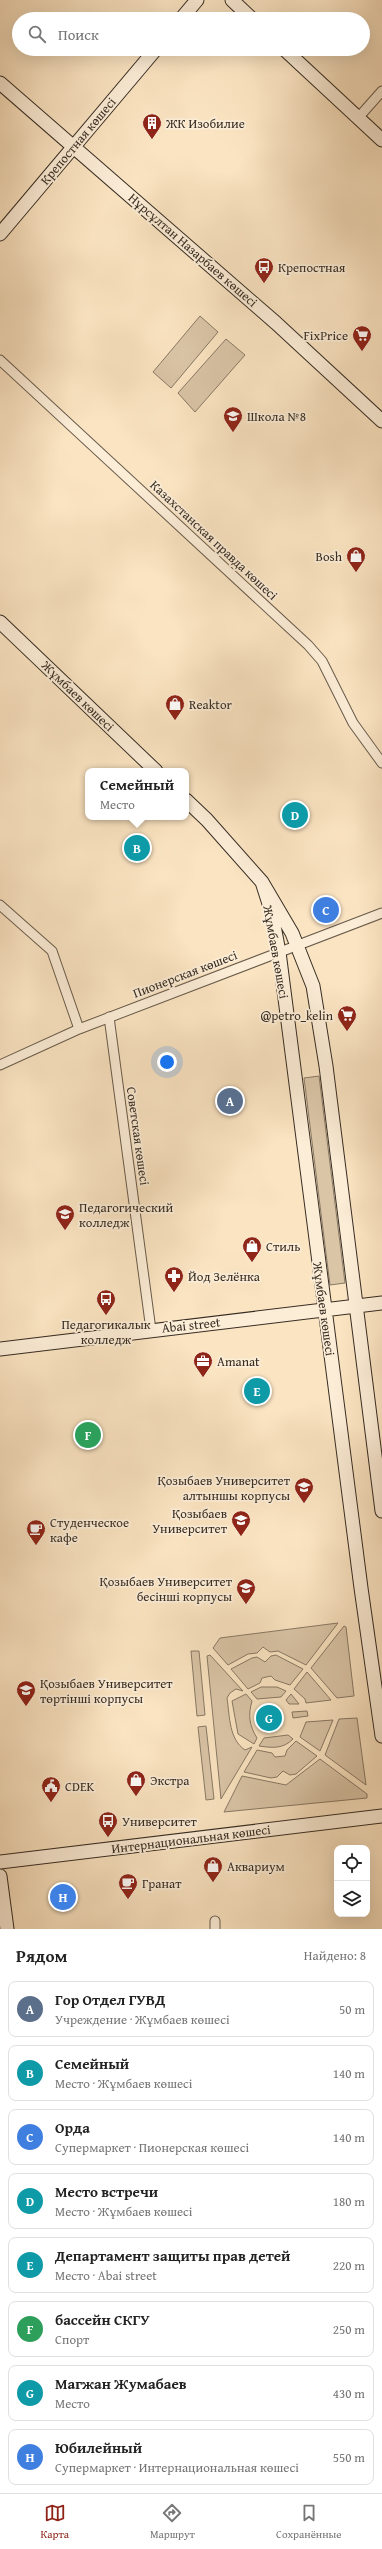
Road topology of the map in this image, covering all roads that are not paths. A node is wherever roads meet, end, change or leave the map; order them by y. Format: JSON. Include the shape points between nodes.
{"nodes":[{"id":1,"x":197,"y":0,"type":"edge"},
{"id":2,"x":232,"y":0,"type":"edge"},
{"id":3,"x":187,"y":12,"type":"edge"},
{"id":4,"x":245,"y":12,"type":"edge"},
{"id":5,"x":150,"y":56,"type":"edge"},
{"id":6,"x":292,"y":56,"type":"edge"},
{"id":7,"x":0,"y":83,"type":"edge"},
{"id":8,"x":382,"y":91,"type":"edge"},
{"id":9,"x":358,"y":118,"type":"junction"},
{"id":10,"x":382,"y":140,"type":"edge"},
{"id":11,"x":73,"y":146,"type":"junction"},
{"id":12,"x":0,"y":234,"type":"edge"},
{"id":13,"x":0,"y":360,"type":"edge"},
{"id":14,"x":382,"y":421,"type":"edge"},
{"id":15,"x":0,"y":622,"type":"edge"},
{"id":16,"x":382,"y":763,"type":"edge"},
{"id":17,"x":153,"y":768,"type":"edge"},
{"id":18,"x":189,"y":803,"type":"edge"},
{"id":19,"x":262,"y":882,"type":"junction"},
{"id":20,"x":0,"y":905,"type":"edge"},
{"id":21,"x":382,"y":913,"type":"edge"},
{"id":22,"x":298,"y":945,"type":"junction"},
{"id":23,"x":279,"y":952,"type":"junction"},
{"id":24,"x":109,"y":1017,"type":"junction"},
{"id":25,"x":79,"y":1029,"type":"junction"},
{"id":26,"x":0,"y":1065,"type":"edge"},
{"id":27,"x":382,"y":1303,"type":"edge"},
{"id":28,"x":356,"y":1306,"type":"junction"},
{"id":29,"x":325,"y":1310,"type":"junction"},
{"id":30,"x":151,"y":1330,"type":"junction"},
{"id":31,"x":0,"y":1348,"type":"edge"},
{"id":32,"x":382,"y":1511,"type":"edge"},
{"id":33,"x":382,"y":1736,"type":"edge"},
{"id":34,"x":382,"y":1816,"type":"edge"},
{"id":35,"x":0,"y":1862,"type":"edge"},
{"id":36,"x":0,"y":1876,"type":"edge"},
{"id":37,"x":7,"y":1929,"type":"edge"}],
"edges":[{"from":1,"to":3,"type":"main road"},
{"from":2,"to":4,"type":"main road"},
{"from":5,"to":11,"type":"main road","name":"Крепостная көшесі"},
{"from":6,"to":9,"type":"main road"},
{"from":7,"to":11,"type":"main road","name":"Нұрсұлтан Назарбаев көшесі"},
{"from":8,"to":9,"type":"street"},
{"from":9,"to":10,"type":"main road"},
{"from":11,"to":12,"type":"main road","name":"Крепостная көшесі"},
{"from":11,"to":14,"type":"main road","name":"Нұрсұлтан Назарбаев көшесі","via":[[276,323]]},
{"from":13,"to":16,"type":"street","name":"Казахстанская правда көшесі","via":[[308,645],[322,661],[353,723]]},
{"from":15,"to":17,"type":"main road","name":"Жұмбаев көшесі"},
{"from":18,"to":19,"type":"main road","name":"Жұмбаев көшесі","via":[[208,820]]},
{"from":19,"to":22,"type":"main road","name":"Жұмбаев көшесі"},
{"from":19,"to":23,"type":"main road","name":"Жұмбаев көшесі","via":[[271,910]]},
{"from":20,"to":25,"type":"street","via":[[52,951]]},
{"from":21,"to":22,"type":"street","name":"Пионерская көшесі"},
{"from":22,"to":23,"type":"street","name":"Пионерская көшесі"},
{"from":22,"to":28,"type":"main road","name":"Жұмбаев көшесі","via":[[309,971],[314,994]]},
{"from":23,"to":24,"type":"street","name":"Пионерская көшесі"},
{"from":23,"to":29,"type":"main road","name":"Жұмбаев көшесі"},
{"from":24,"to":25,"type":"street","name":"Пионерская көшесі"},
{"from":24,"to":30,"type":"street","name":"Советская көшесі"},
{"from":25,"to":26,"type":"street","name":"Пионерская көшесі"},
{"from":27,"to":28,"type":"main road","name":"Abai street"},
{"from":28,"to":29,"type":"main road","name":"Abai street"},
{"from":28,"to":32,"type":"main road","name":"Жұмбаев көшесі"},
{"from":29,"to":30,"type":"main road","name":"Abai street"},
{"from":29,"to":33,"type":"main road","name":"Жұмбаев көшесі"},
{"from":30,"to":31,"type":"main road","name":"Abai street"},
{"from":34,"to":35,"type":"main road","name":"Интернациональная көшесі"},
{"from":36,"to":37,"type":"main road"}]}
